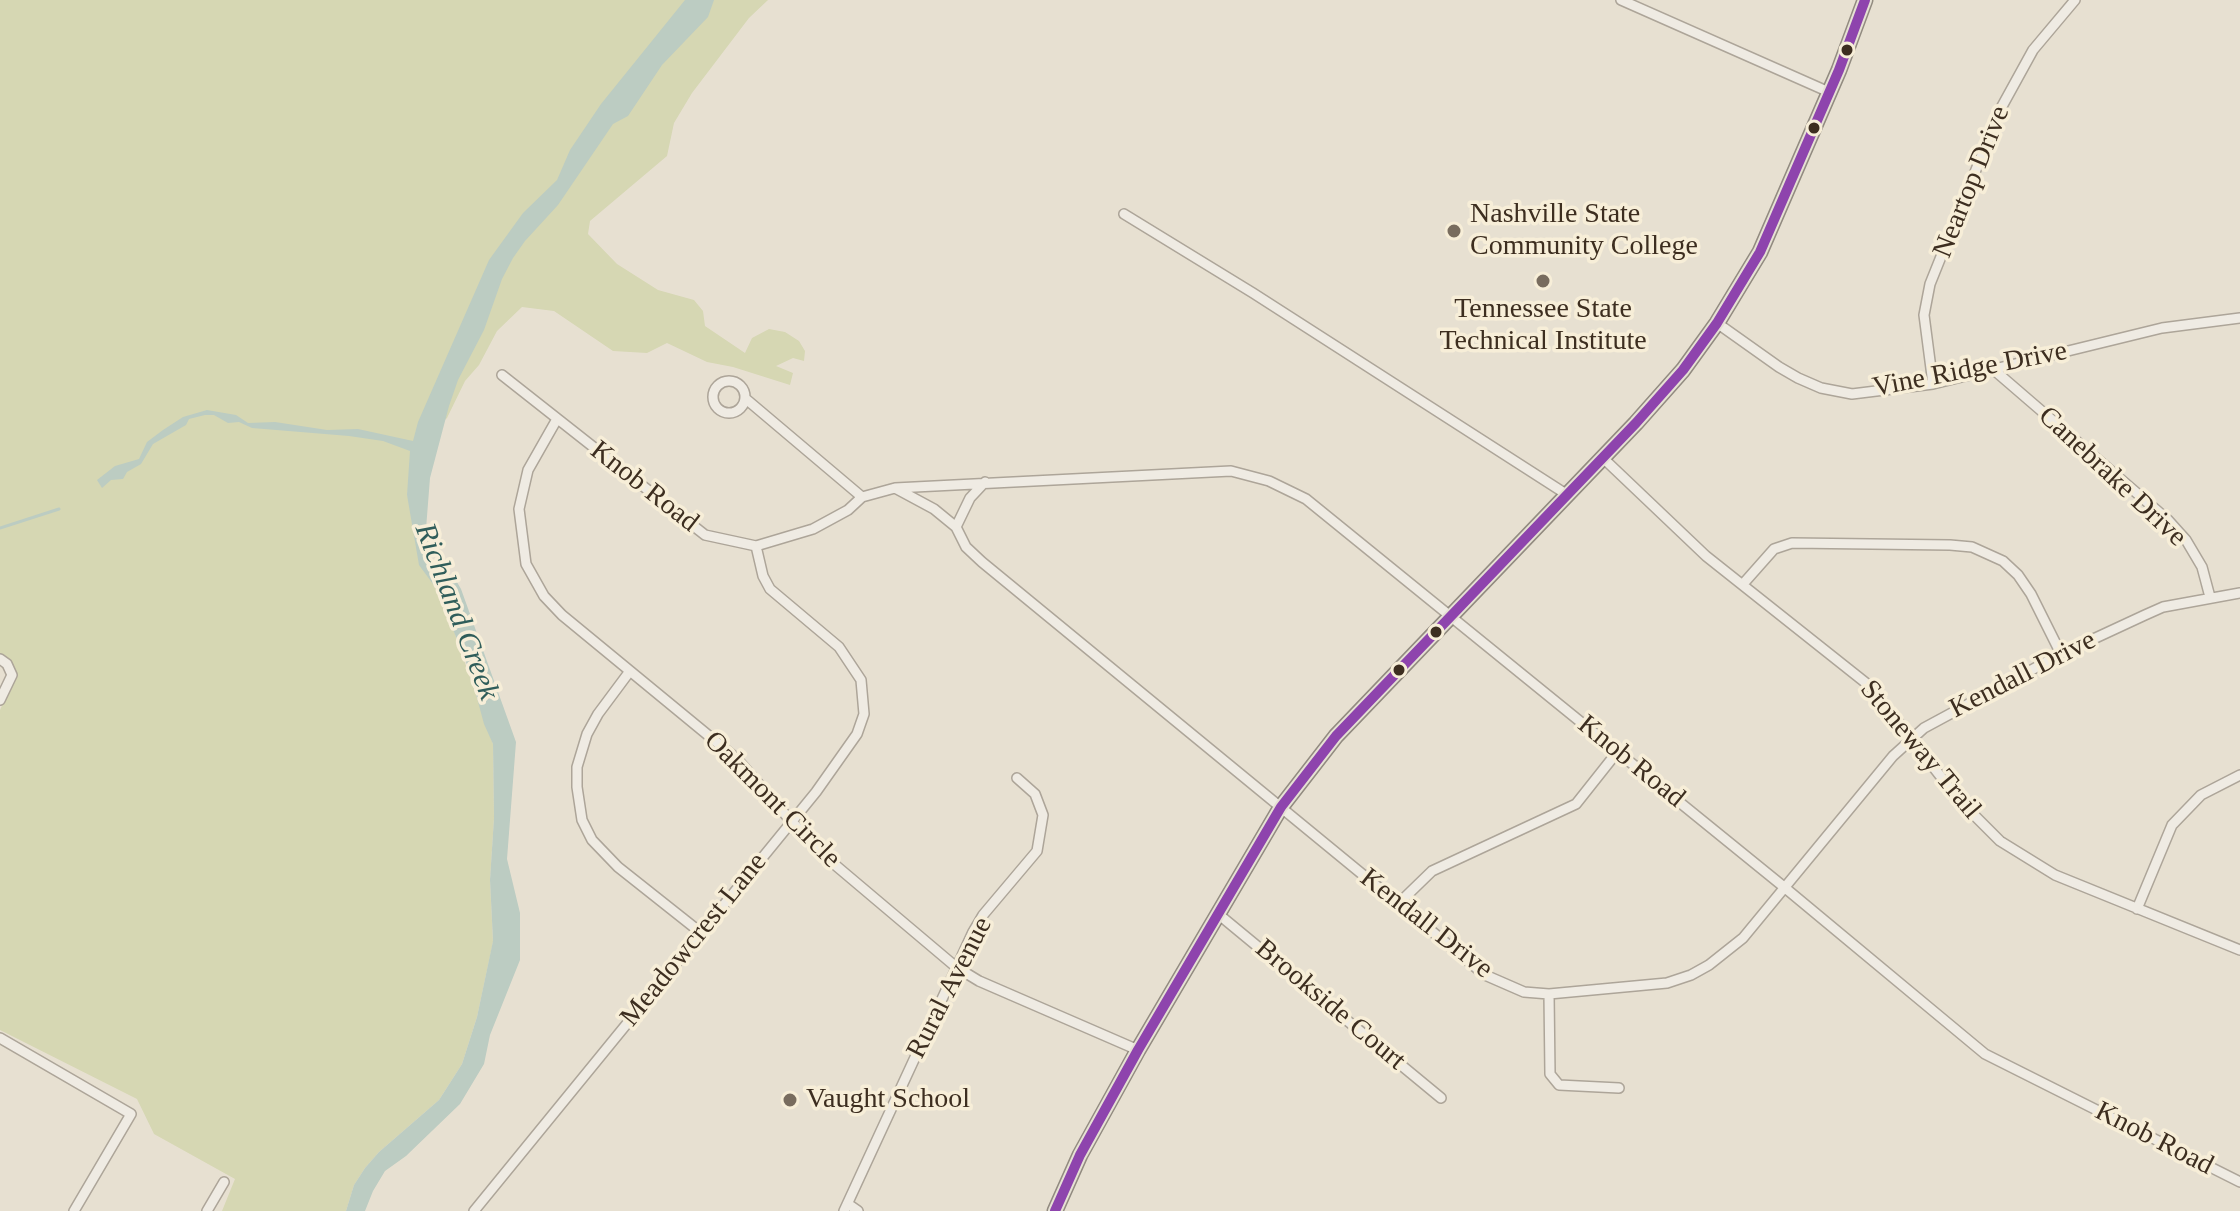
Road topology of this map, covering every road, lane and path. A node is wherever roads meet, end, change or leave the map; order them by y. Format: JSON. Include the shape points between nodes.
{"nodes":[{"id":1,"x":1621,"y":0,"type":"edge"},
{"id":2,"x":1865,"y":0,"type":"edge"},
{"id":3,"x":2075,"y":0,"type":"edge"},
{"id":4,"x":1829,"y":92,"type":"junction"},
{"id":5,"x":1124,"y":214,"type":"dead end"},
{"id":6,"x":2240,"y":318,"type":"edge"},
{"id":7,"x":1717,"y":323,"type":"junction"},
{"id":8,"x":1994,"y":370,"type":"junction"},
{"id":9,"x":502,"y":375,"type":"dead end"},
{"id":10,"x":1933,"y":384,"type":"junction"},
{"id":11,"x":746,"y":399,"type":"dead end"},
{"id":12,"x":557,"y":419,"type":"junction"},
{"id":13,"x":1603,"y":458,"type":"junction"},
{"id":14,"x":985,"y":482,"type":"junction"},
{"id":15,"x":895,"y":488,"type":"junction"},
{"id":16,"x":1566,"y":494,"type":"junction"},
{"id":17,"x":862,"y":497,"type":"junction"},
{"id":18,"x":956,"y":527,"type":"junction"},
{"id":19,"x":756,"y":546,"type":"junction"},
{"id":20,"x":1743,"y":584,"type":"junction"},
{"id":21,"x":2240,"y":593,"type":"edge"},
{"id":22,"x":2210,"y":597,"type":"junction"},
{"id":23,"x":1450,"y":615,"type":"junction"},
{"id":24,"x":2061,"y":654,"type":"junction"},
{"id":25,"x":0,"y":659,"type":"edge"},
{"id":26,"x":630,"y":671,"type":"junction"},
{"id":27,"x":0,"y":700,"type":"edge"},
{"id":28,"x":1913,"y":739,"type":"junction"},
{"id":29,"x":1618,"y":751,"type":"junction"},
{"id":30,"x":2240,"y":775,"type":"edge"},
{"id":31,"x":1017,"y":778,"type":"dead end"},
{"id":32,"x":1281,"y":807,"type":"junction"},
{"id":33,"x":791,"y":821,"type":"junction"},
{"id":34,"x":1784,"y":887,"type":"junction"},
{"id":35,"x":1398,"y":904,"type":"junction"},
{"id":36,"x":2137,"y":909,"type":"junction"},
{"id":37,"x":1217,"y":913,"type":"junction"},
{"id":38,"x":700,"y":932,"type":"junction"},
{"id":39,"x":2240,"y":950,"type":"edge"},
{"id":40,"x":956,"y":967,"type":"junction"},
{"id":41,"x":1549,"y":994,"type":"junction"},
{"id":42,"x":0,"y":1038,"type":"edge"},
{"id":43,"x":1138,"y":1050,"type":"junction"},
{"id":44,"x":1619,"y":1088,"type":"dead end"},
{"id":45,"x":1441,"y":1098,"type":"dead end"},
{"id":46,"x":224,"y":1182,"type":"dead end"},
{"id":47,"x":2240,"y":1182,"type":"edge"},
{"id":48,"x":846,"y":1207,"type":"edge"},
{"id":49,"x":74,"y":1211,"type":"edge"},
{"id":50,"x":207,"y":1211,"type":"edge"},
{"id":51,"x":474,"y":1211,"type":"edge"},
{"id":52,"x":858,"y":1211,"type":"edge"},
{"id":53,"x":1055,"y":1211,"type":"edge"}],
"edges":[{"from":1,"to":4,"type":"street"},
{"from":2,"to":4,"type":"main road"},
{"from":3,"to":10,"type":"street","name":"Neartop Drive","via":[[2033,50],[2013,84],[1930,284],[1924,315]]},
{"from":4,"to":7,"type":"main road","via":[[1760,252]]},
{"from":5,"to":16,"type":"street"},
{"from":6,"to":8,"type":"street","name":"Vine Ridge Drive","via":[[2162,328]]},
{"from":7,"to":10,"type":"street","name":"Vine Ridge Drive","via":[[1779,367],[1821,388],[1852,394]]},
{"from":7,"to":13,"type":"main road","via":[[1683,370]]},
{"from":8,"to":10,"type":"street","name":"Vine Ridge Drive"},
{"from":8,"to":22,"type":"street","name":"Canebrake Drive","via":[[2168,520],[2202,567]]},
{"from":9,"to":12,"type":"street","name":"Knob Road"},
{"from":11,"to":17,"type":"street"},
{"from":12,"to":19,"type":"street","name":"Knob Road","via":[[705,535]]},
{"from":12,"to":26,"type":"street","name":"Oakmont Circle","via":[[522,490],[519,509],[526,564],[562,615]]},
{"from":13,"to":16,"type":"main road"},
{"from":13,"to":20,"type":"street","name":"Stoneway Trail"},
{"from":14,"to":15,"type":"street","name":"Knob Road"},
{"from":14,"to":18,"type":"street"},
{"from":14,"to":23,"type":"street","name":"Knob Road","via":[[1231,471],[1269,481],[1306,499]]},
{"from":15,"to":17,"type":"street","name":"Knob Road"},
{"from":15,"to":18,"type":"street","name":"Kendall Drive"},
{"from":16,"to":23,"type":"main road"},
{"from":17,"to":19,"type":"street","name":"Knob Road","via":[[813,529]]},
{"from":18,"to":32,"type":"street","name":"Kendall Drive","via":[[982,562]]},
{"from":19,"to":33,"type":"street","name":"Meadowcrest Lane","via":[[770,589],[839,647],[861,680],[864,714],[857,734]]},
{"from":20,"to":24,"type":"street","via":[[1774,549],[1792,543],[1972,547],[2003,561],[2018,575]]},
{"from":20,"to":28,"type":"street","name":"Stoneway Trail","via":[[1871,687]]},
{"from":21,"to":22,"type":"street","name":"Kendall Drive"},
{"from":22,"to":24,"type":"street","name":"Kendall Drive","via":[[2163,607]]},
{"from":23,"to":29,"type":"street","name":"Knob Road"},
{"from":23,"to":32,"type":"main road","via":[[1336,736]]},
{"from":24,"to":28,"type":"street","name":"Kendall Drive","via":[[1941,717]]},
{"from":25,"to":27,"type":"street","via":[[9,667],[11,679]]},
{"from":26,"to":33,"type":"street","name":"Oakmont Circle","via":[[737,759]]},
{"from":26,"to":38,"type":"street","via":[[587,734],[577,767],[582,820],[592,840],[618,867]]},
{"from":28,"to":34,"type":"street","name":"Kendall Drive"},
{"from":28,"to":36,"type":"street","name":"Stoneway Trail","via":[[1959,800],[2000,841],[2055,875]]},
{"from":29,"to":34,"type":"street","name":"Knob Road"},
{"from":29,"to":35,"type":"street","via":[[1576,804],[1432,871]]},
{"from":30,"to":36,"type":"street","via":[[2201,795],[2172,825]]},
{"from":31,"to":40,"type":"street","name":"Rural Avenue","via":[[1035,794],[1043,815],[1037,851],[983,915]]},
{"from":32,"to":35,"type":"street","name":"Kendall Drive"},
{"from":32,"to":37,"type":"main road"},
{"from":33,"to":38,"type":"street","name":"Meadowcrest Lane"},
{"from":33,"to":40,"type":"street","name":"Oakmont Circle"},
{"from":34,"to":41,"type":"street","name":"Kendall Drive","via":[[1743,938],[1691,975],[1667,983]]},
{"from":34,"to":47,"type":"street","name":"Knob Road","via":[[1985,1054]]},
{"from":35,"to":41,"type":"street","name":"Kendall Drive","via":[[1485,975],[1524,992]]},
{"from":36,"to":39,"type":"street","name":"Stoneway Trail"},
{"from":37,"to":43,"type":"main road"},
{"from":37,"to":45,"type":"street","name":"Brookside Court"},
{"from":38,"to":51,"type":"street","name":"Meadowcrest Lane"},
{"from":40,"to":43,"type":"street","name":"Oakmont Circle"},
{"from":40,"to":48,"type":"street","name":"Rural Avenue"},
{"from":41,"to":44,"type":"street","via":[[1550,1074],[1559,1085]]},
{"from":42,"to":49,"type":"street","via":[[131,1114]]},
{"from":43,"to":53,"type":"main road"},
{"from":46,"to":50,"type":"street"},
{"from":48,"to":52,"type":"street"}]}
